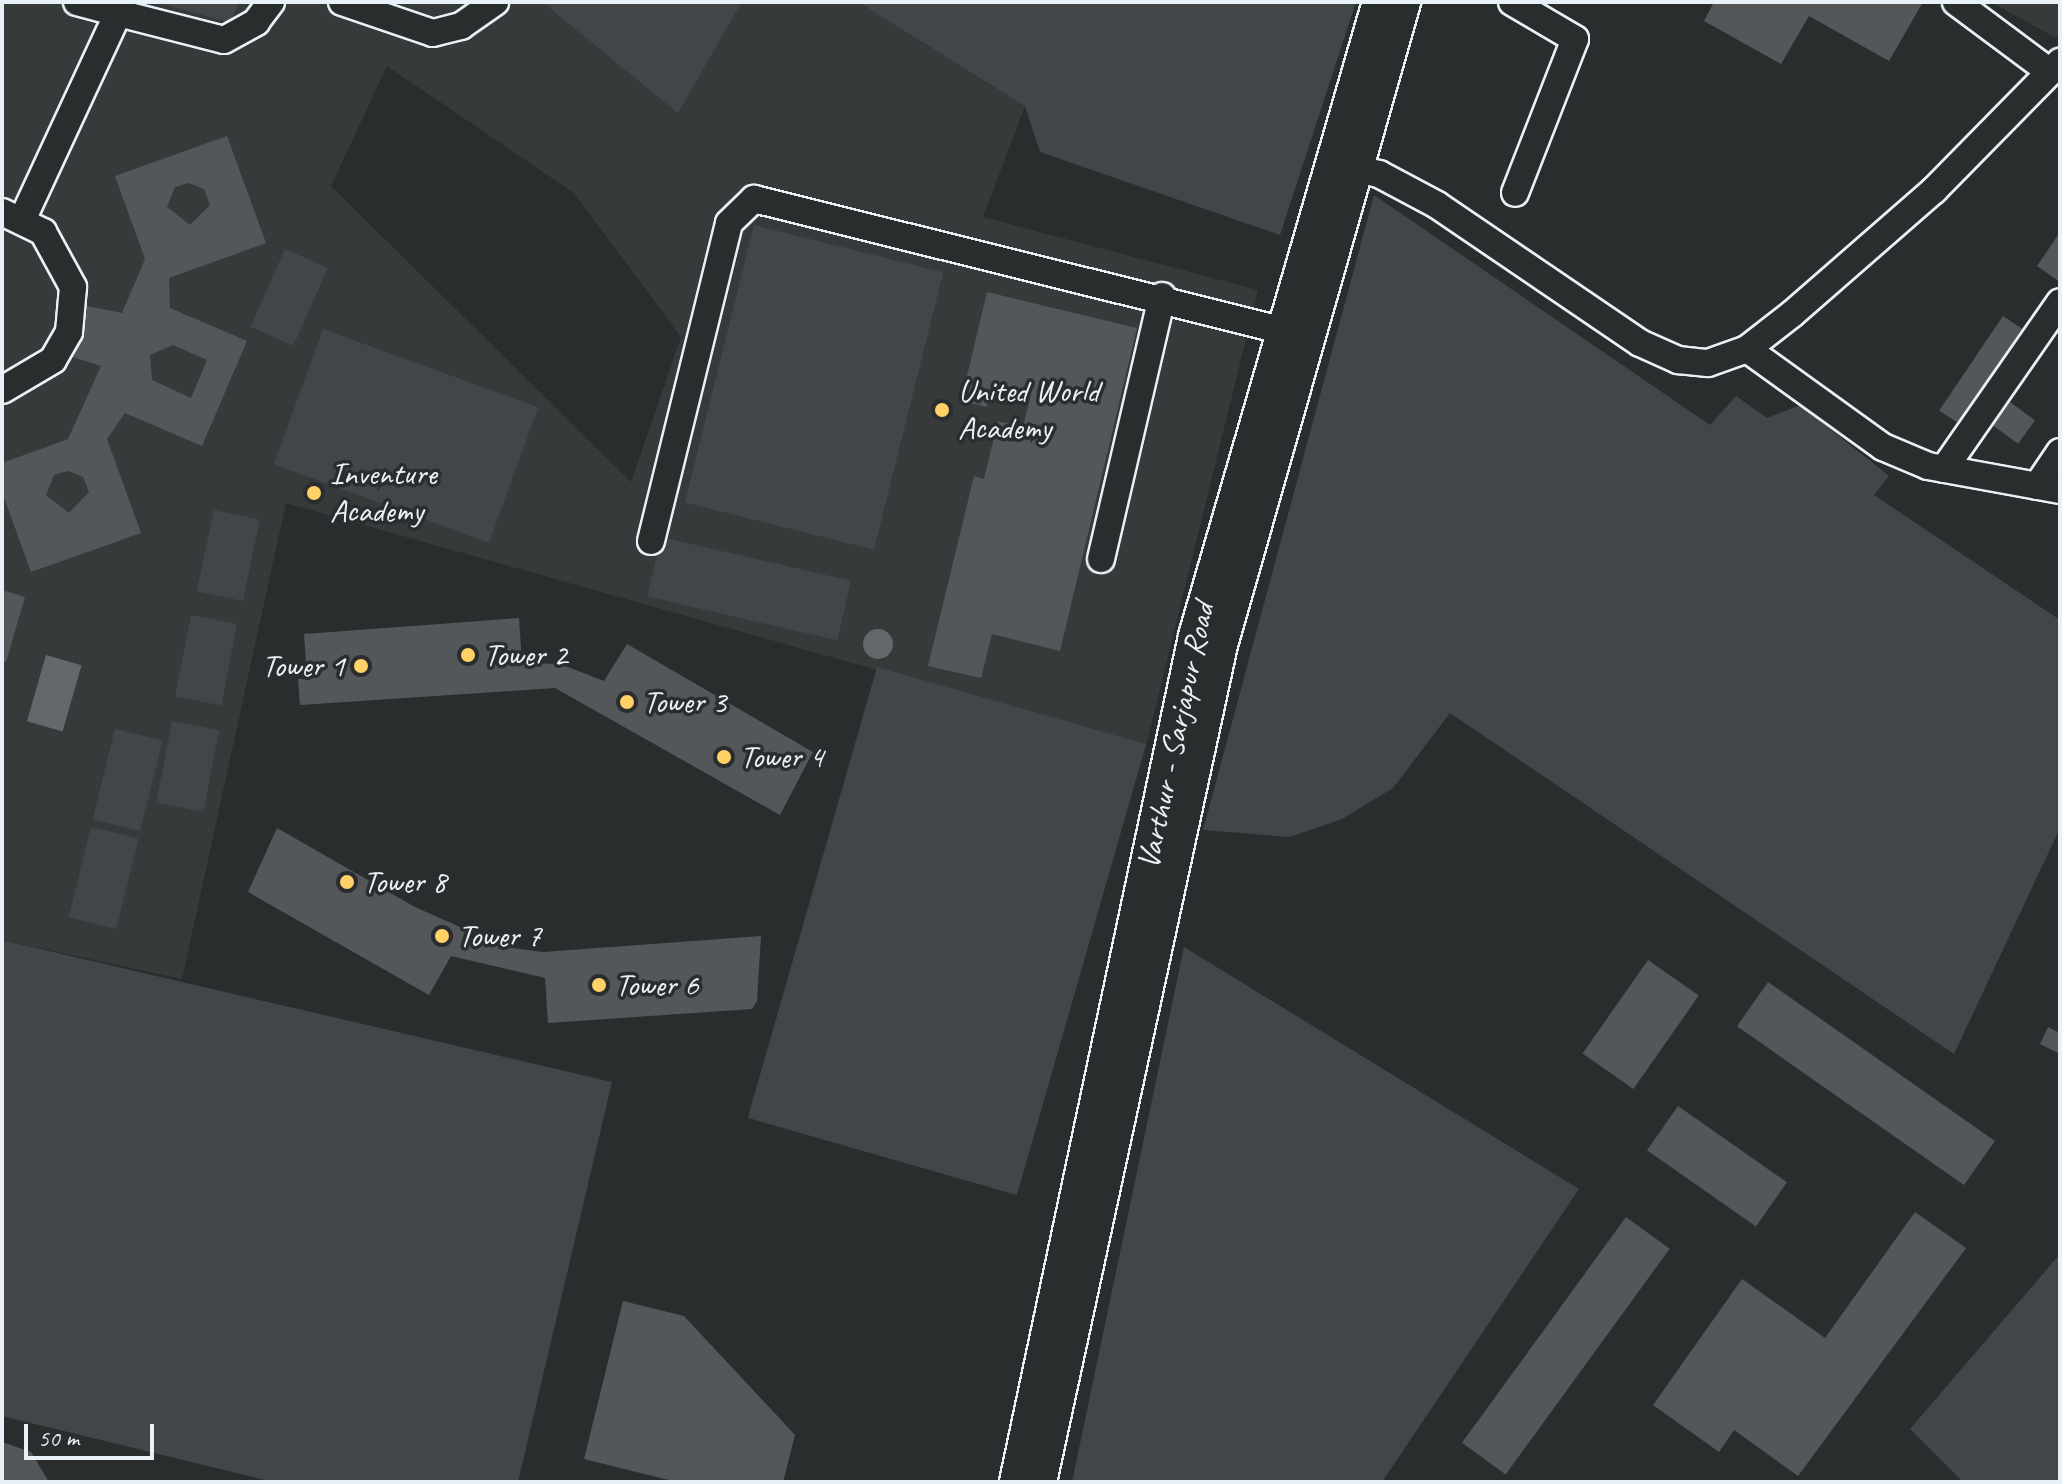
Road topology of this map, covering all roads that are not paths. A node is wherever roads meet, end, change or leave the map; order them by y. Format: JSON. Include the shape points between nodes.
{"nodes":[{"id":1,"x":77,"y":2,"type":"edge"},
{"id":2,"x":271,"y":2,"type":"edge"},
{"id":3,"x":342,"y":2,"type":"edge"},
{"id":4,"x":495,"y":2,"type":"edge"},
{"id":5,"x":1379,"y":2,"type":"edge"},
{"id":6,"x":1404,"y":2,"type":"edge"},
{"id":7,"x":1512,"y":2,"type":"edge"},
{"id":8,"x":1956,"y":2,"type":"edge"},
{"id":9,"x":118,"y":13,"type":"junction"},
{"id":10,"x":2055,"y":67,"type":"edge"},
{"id":11,"x":1344,"y":166,"type":"junction"},
{"id":12,"x":1515,"y":193,"type":"dead end"},
{"id":13,"x":12,"y":215,"type":"edge"},
{"id":14,"x":1162,"y":296,"type":"junction"},
{"id":15,"x":2060,"y":302,"type":"edge"},
{"id":16,"x":1281,"y":330,"type":"junction"},
{"id":17,"x":1747,"y":349,"type":"junction"},
{"id":18,"x":2,"y":390,"type":"edge"},
{"id":19,"x":2060,"y":452,"type":"edge"},
{"id":20,"x":1944,"y":469,"type":"junction"},
{"id":21,"x":2048,"y":488,"type":"edge"},
{"id":22,"x":651,"y":541,"type":"dead end"},
{"id":23,"x":1101,"y":559,"type":"dead end"},
{"id":24,"x":1016,"y":1482,"type":"edge"},
{"id":25,"x":1040,"y":1482,"type":"edge"}],
"edges":[{"from":1,"to":9,"type":"street"},
{"from":2,"to":9,"type":"street","via":[[256,22],[224,40]]},
{"from":3,"to":4,"type":"street","via":[[433,33],[461,26]]},
{"from":5,"to":11,"type":"main road","name":"Varthur - Sarjapur Road"},
{"from":6,"to":11,"type":"main road","name":"Varthur - Sarjapur Road"},
{"from":7,"to":12,"type":"street","via":[[1575,39]]},
{"from":8,"to":10,"type":"street"},
{"from":9,"to":13,"type":"street"},
{"from":10,"to":17,"type":"street","via":[[1934,190]]},
{"from":11,"to":16,"type":"main road","name":"Varthur - Sarjapur Road"},
{"from":11,"to":17,"type":"street","via":[[1437,205],[1652,349],[1708,363]]},
{"from":11,"to":25,"type":"main road","name":"Varthur - Sarjapur Road","via":[[1221,645]]},
{"from":13,"to":18,"type":"street","via":[[63,257],[73,287],[69,332],[53,360]]},
{"from":14,"to":16,"type":"street"},
{"from":14,"to":22,"type":"street","via":[[754,199],[729,223]]},
{"from":14,"to":23,"type":"street"},
{"from":15,"to":20,"type":"street"},
{"from":16,"to":24,"type":"main road","name":"Varthur - Sarjapur Road","via":[[1195,636]]},
{"from":17,"to":20,"type":"street","via":[[1883,447]]},
{"from":19,"to":21,"type":"street"},
{"from":20,"to":21,"type":"street"}]}
